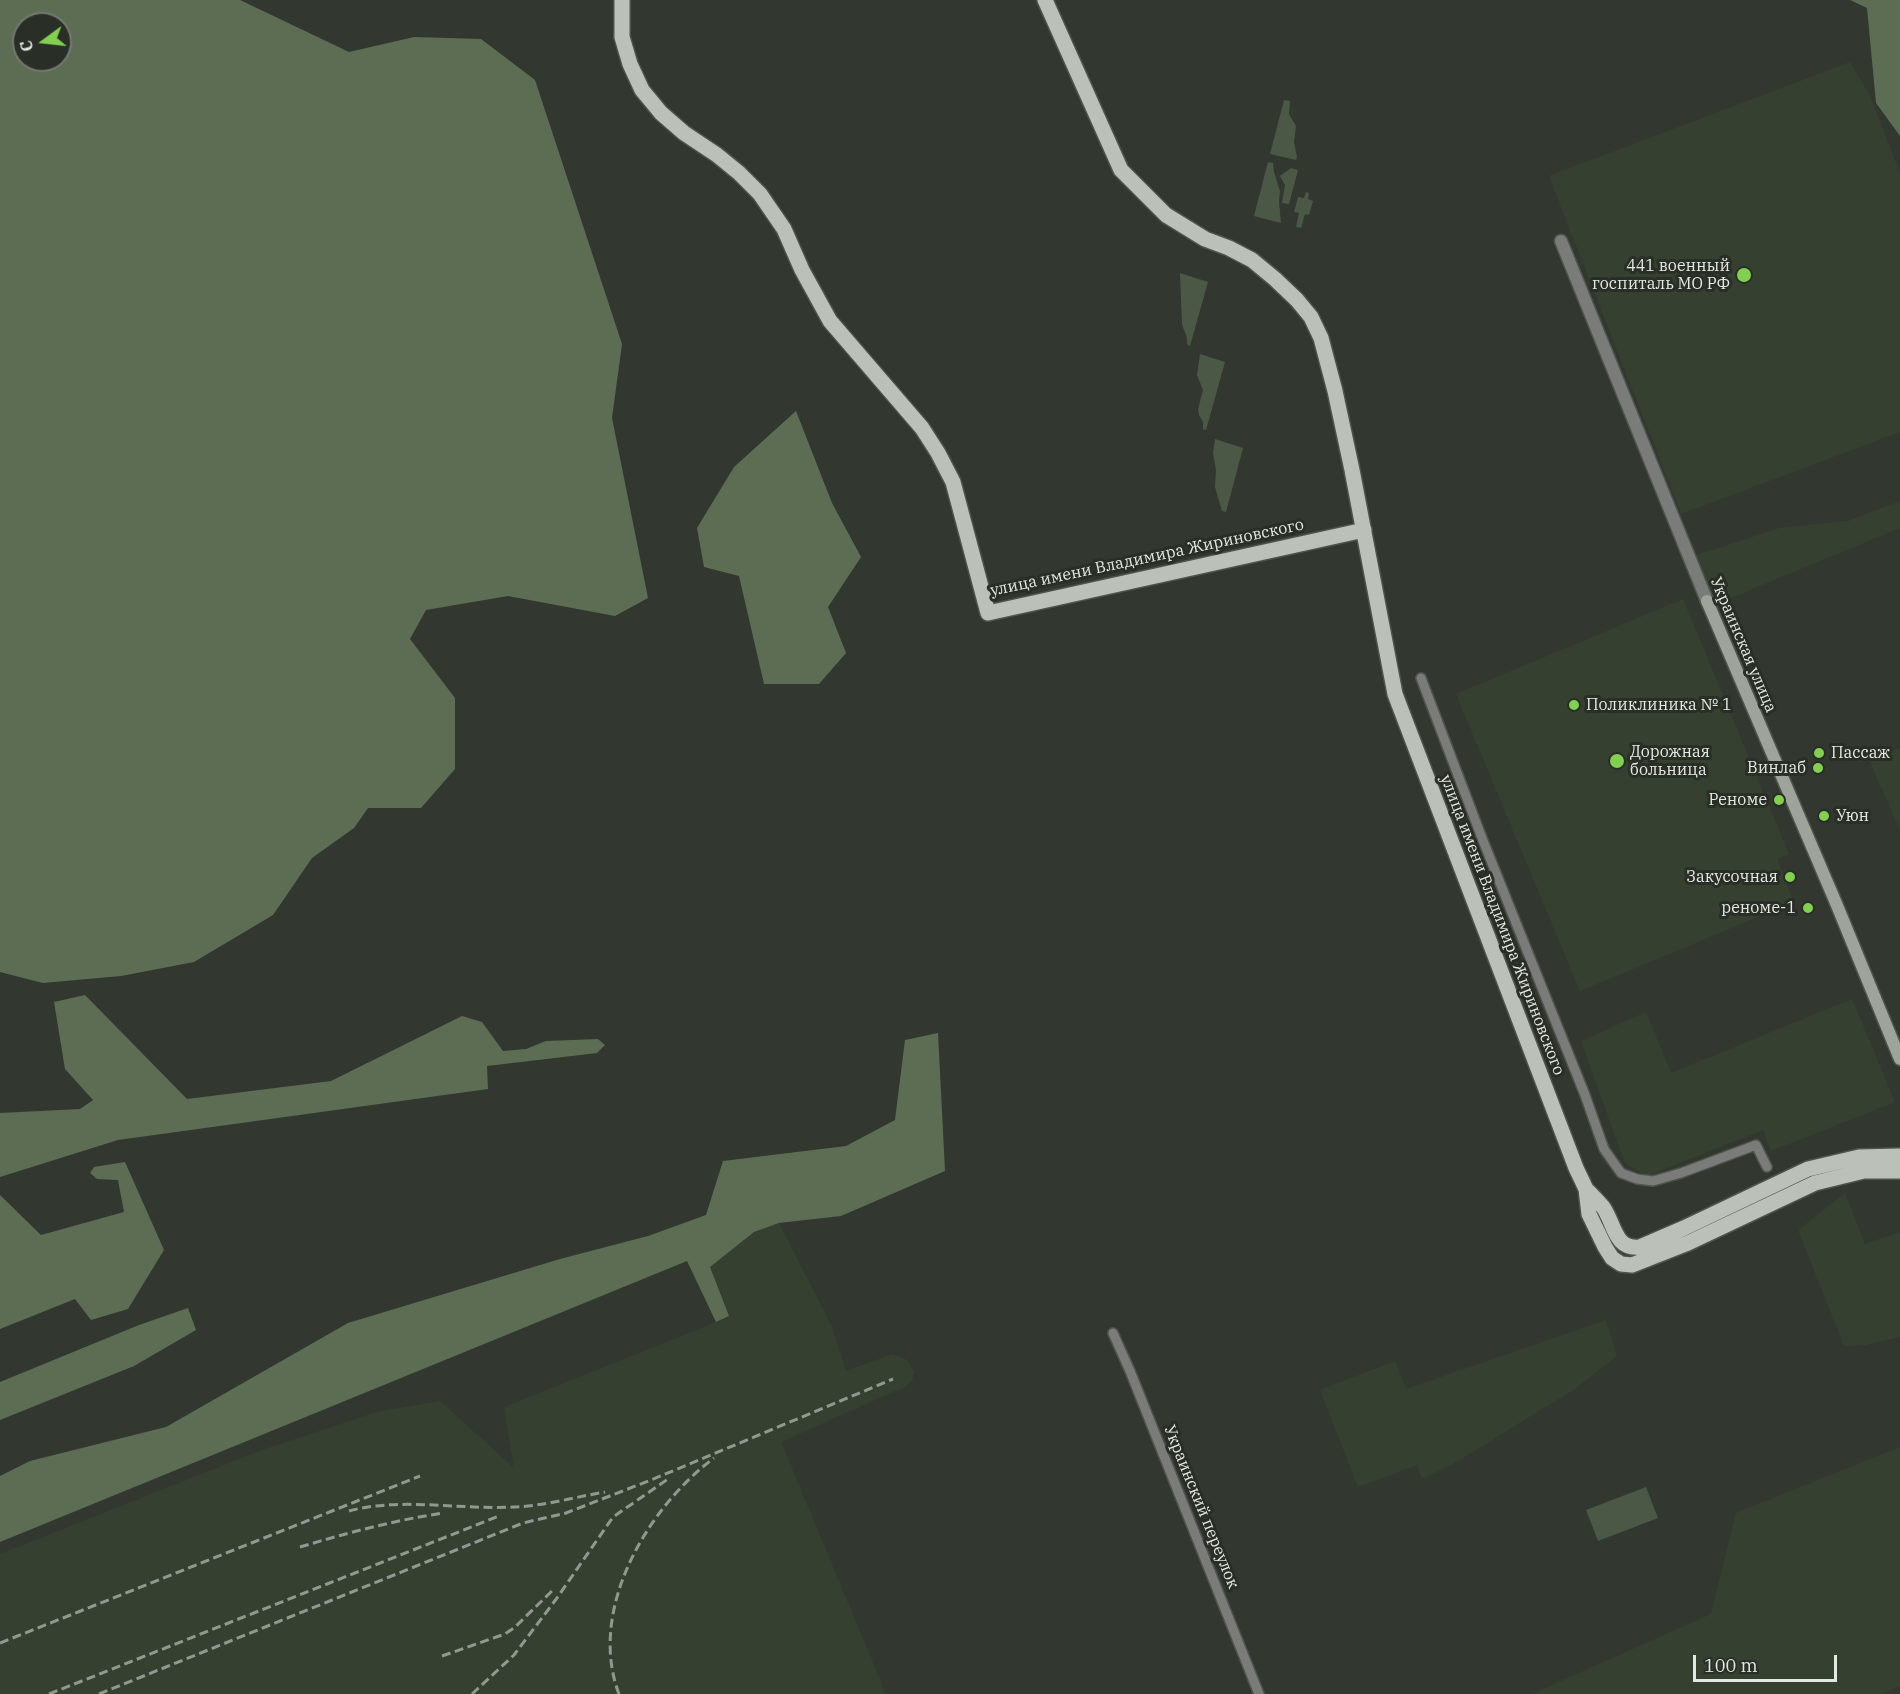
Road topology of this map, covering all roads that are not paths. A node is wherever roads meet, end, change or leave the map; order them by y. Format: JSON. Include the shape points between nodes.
{"nodes":[{"id":1,"x":622,"y":0,"type":"edge"},
{"id":2,"x":1045,"y":0,"type":"edge"},
{"id":3,"x":1562,"y":241,"type":"dead end"},
{"id":4,"x":1364,"y":530,"type":"junction"},
{"id":5,"x":1707,"y":601,"type":"joint"},
{"id":6,"x":1421,"y":678,"type":"dead end"},
{"id":7,"x":1900,"y":1059,"type":"edge"},
{"id":8,"x":1900,"y":1153,"type":"edge"},
{"id":9,"x":1767,"y":1167,"type":"dead end"},
{"id":10,"x":1900,"y":1171,"type":"edge"},
{"id":11,"x":1586,"y":1190,"type":"junction"},
{"id":12,"x":1113,"y":1333,"type":"dead end"},
{"id":13,"x":1259,"y":1694,"type":"edge"}],
"edges":[{"from":1,"to":4,"type":"main road","name":"улица имени Владимира Жириновского","via":[[622,37],[642,90],[661,113],[717,154],[760,194],[784,229],[830,321],[938,453],[953,482],[988,613]]},
{"from":2,"to":4,"type":"main road","name":"улица имени Владимира Жириновского","via":[[1121,170],[1166,214],[1205,239],[1252,260],[1311,317],[1321,338],[1335,391]]},
{"from":3,"to":5,"type":"street","name":"Украинская улица"},
{"from":4,"to":11,"type":"main road","name":"улица имени Владимира Жириновского","via":[[1395,694]]},
{"from":5,"to":7,"type":"main road","name":"Украинская улица"},
{"from":6,"to":9,"type":"street","via":[[1604,1149],[1621,1173],[1653,1181],[1756,1145]]},
{"from":8,"to":11,"type":"main road","name":"улица имени Владимира Жириновского","via":[[1859,1157],[1808,1169],[1640,1247],[1626,1246],[1620,1241],[1603,1208]]},
{"from":10,"to":11,"type":"main road","name":"улица имени Владимира Жириновского","via":[[1864,1172],[1815,1183],[1632,1265],[1612,1258],[1589,1214]]},
{"from":12,"to":13,"type":"street","name":"Украинский переулок"}]}
